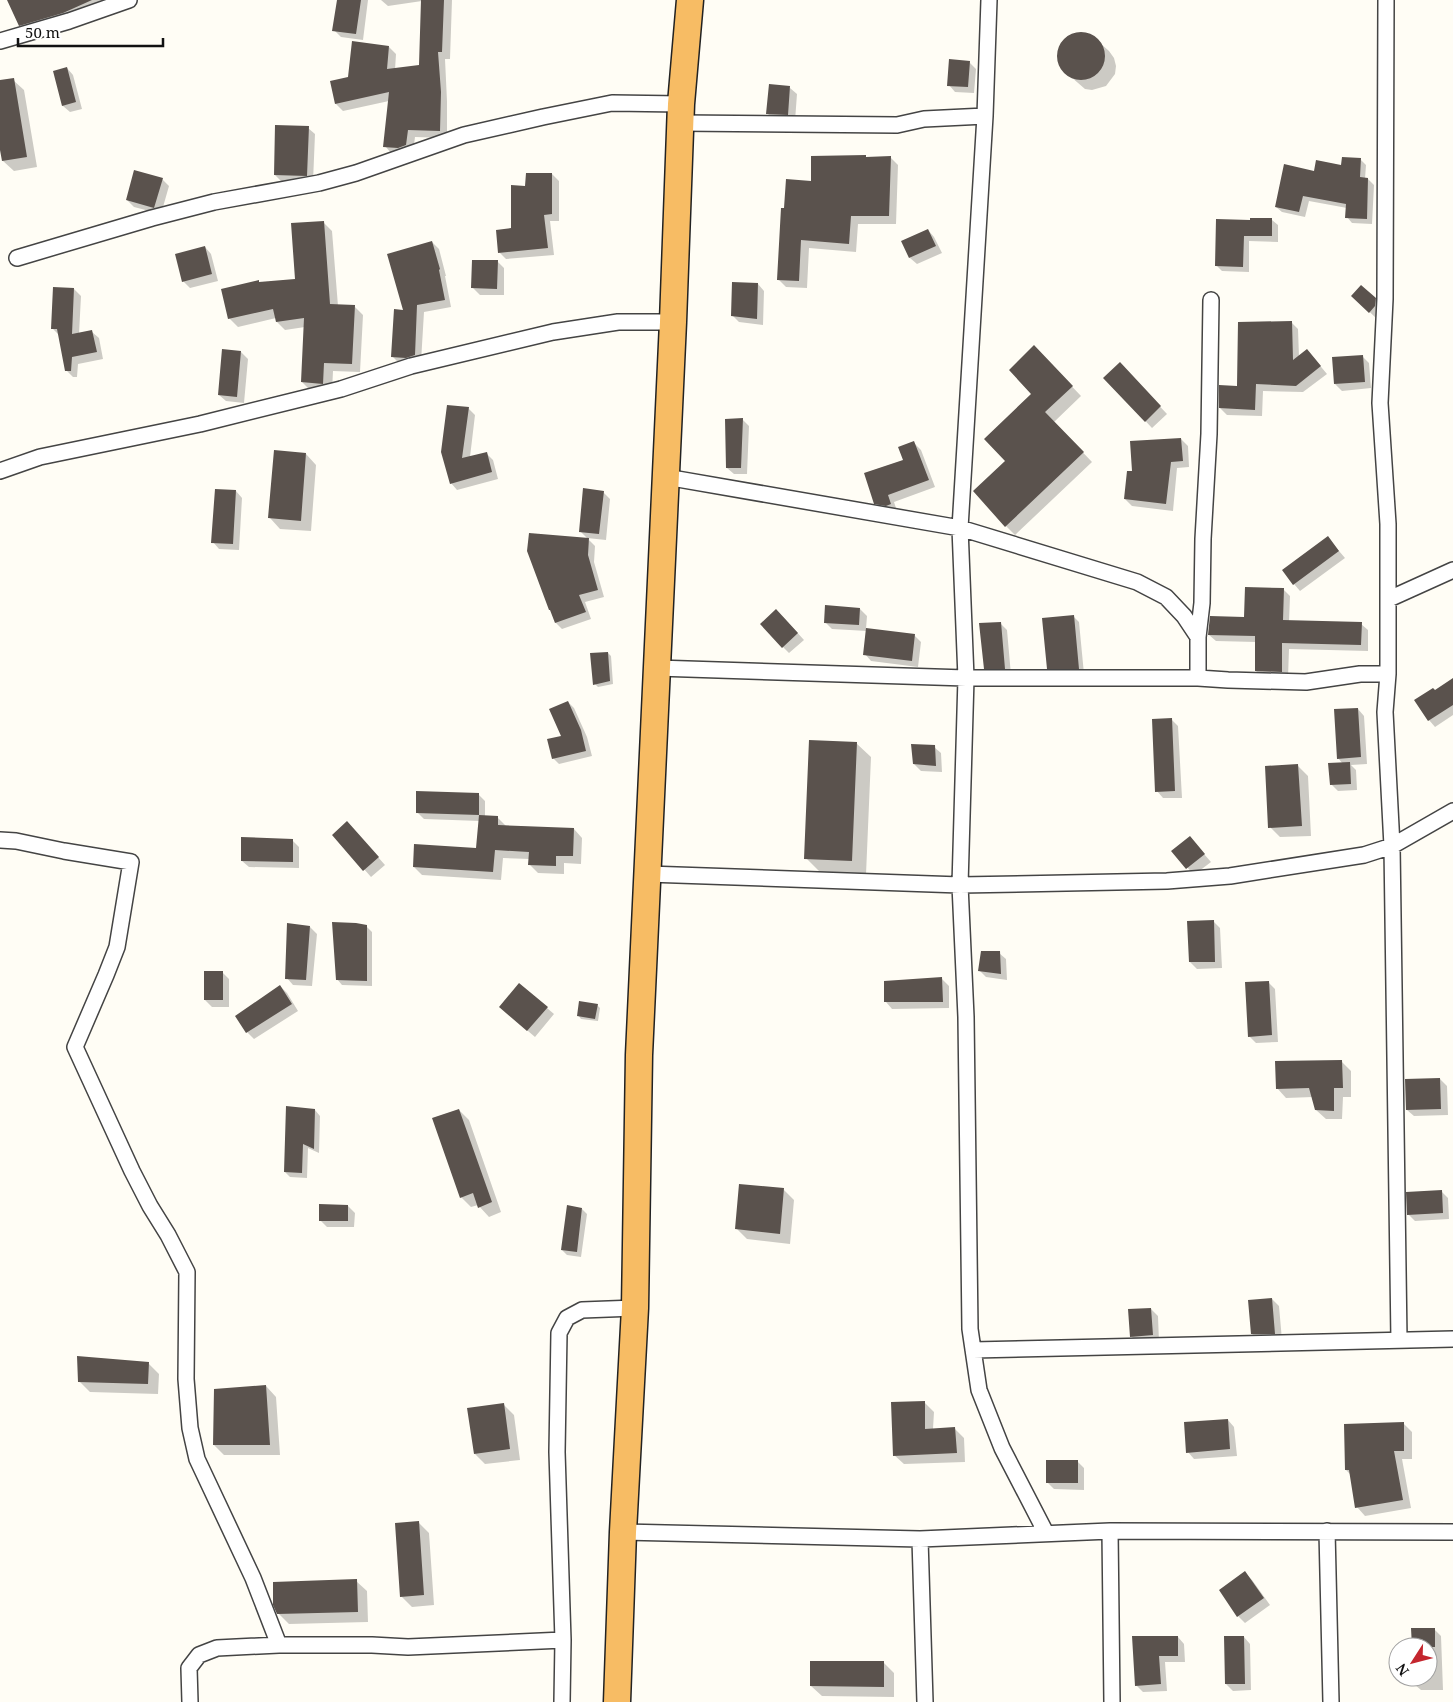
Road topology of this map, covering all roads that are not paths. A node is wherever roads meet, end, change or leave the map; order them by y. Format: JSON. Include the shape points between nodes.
{"nodes":[{"id":1,"x":129,"y":0,"type":"edge"},
{"id":2,"x":690,"y":0,"type":"edge"},
{"id":3,"x":988,"y":0,"type":"edge"},
{"id":4,"x":1386,"y":0,"type":"edge"},
{"id":5,"x":0,"y":40,"type":"edge"},
{"id":6,"x":681,"y":114,"type":"junction"},
{"id":7,"x":985,"y":116,"type":"junction"},
{"id":8,"x":17,"y":258,"type":"dead end"},
{"id":9,"x":1212,"y":300,"type":"dead end"},
{"id":10,"x":673,"y":322,"type":"junction"},
{"id":11,"x":0,"y":471,"type":"edge"},
{"id":12,"x":666,"y":477,"type":"junction"},
{"id":13,"x":960,"y":528,"type":"junction"},
{"id":14,"x":1453,"y":570,"type":"edge"},
{"id":15,"x":1389,"y":599,"type":"junction"},
{"id":16,"x":1198,"y":637,"type":"junction"},
{"id":17,"x":657,"y":668,"type":"junction"},
{"id":18,"x":1388,"y":674,"type":"junction"},
{"id":19,"x":966,"y":678,"type":"junction"},
{"id":20,"x":1198,"y":678,"type":"junction"},
{"id":21,"x":1453,"y":811,"type":"edge"},
{"id":22,"x":0,"y":840,"type":"edge"},
{"id":23,"x":1392,"y":846,"type":"junction"},
{"id":24,"x":648,"y":874,"type":"junction"},
{"id":25,"x":960,"y":885,"type":"junction"},
{"id":26,"x":635,"y":1308,"type":"junction"},
{"id":27,"x":1453,"y":1339,"type":"edge"},
{"id":28,"x":1399,"y":1340,"type":"junction"},
{"id":29,"x":973,"y":1350,"type":"junction"},
{"id":30,"x":1110,"y":1530,"type":"junction"},
{"id":31,"x":1327,"y":1531,"type":"junction"},
{"id":32,"x":623,"y":1532,"type":"junction"},
{"id":33,"x":1453,"y":1532,"type":"edge"},
{"id":34,"x":1046,"y":1534,"type":"junction"},
{"id":35,"x":920,"y":1539,"type":"junction"},
{"id":36,"x":563,"y":1640,"type":"junction"},
{"id":37,"x":279,"y":1646,"type":"junction"},
{"id":38,"x":190,"y":1702,"type":"edge"},
{"id":39,"x":562,"y":1702,"type":"edge"},
{"id":40,"x":617,"y":1702,"type":"edge"},
{"id":41,"x":925,"y":1702,"type":"edge"},
{"id":42,"x":1112,"y":1702,"type":"edge"},
{"id":43,"x":1331,"y":1702,"type":"edge"}],
"edges":[{"from":1,"to":5,"type":"street","via":[[70,21]]},
{"from":2,"to":6,"type":"highway"},
{"from":3,"to":7,"type":"street"},
{"from":4,"to":15,"type":"street","via":[[1385,299],[1380,403]]},
{"from":6,"to":7,"type":"street","via":[[897,125],[924,119]]},
{"from":6,"to":8,"type":"street","via":[[612,103],[534,119],[464,135],[319,183],[214,202]]},
{"from":6,"to":10,"type":"highway"},
{"from":7,"to":13,"type":"street"},
{"from":9,"to":16,"type":"street","via":[[1202,603]]},
{"from":10,"to":11,"type":"street","via":[[618,322],[553,332],[411,366],[341,389],[200,424],[40,457]]},
{"from":10,"to":12,"type":"highway"},
{"from":12,"to":13,"type":"street"},
{"from":12,"to":17,"type":"highway"},
{"from":13,"to":16,"type":"street","via":[[1137,582],[1166,596]]},
{"from":13,"to":19,"type":"street"},
{"from":14,"to":15,"type":"street"},
{"from":15,"to":18,"type":"street"},
{"from":16,"to":20,"type":"street"},
{"from":17,"to":19,"type":"street"},
{"from":17,"to":24,"type":"highway"},
{"from":18,"to":20,"type":"street","via":[[1360,674],[1306,682]]},
{"from":18,"to":23,"type":"street","via":[[1385,712]]},
{"from":19,"to":20,"type":"street"},
{"from":19,"to":25,"type":"street"},
{"from":21,"to":23,"type":"street"},
{"from":22,"to":37,"type":"street","via":[[132,862],[117,947],[75,1047],[132,1171],[187,1272],[186,1379],[190,1428],[197,1459],[252,1578]]},
{"from":23,"to":25,"type":"street","via":[[1364,855],[1230,876],[1167,881]]},
{"from":23,"to":28,"type":"street"},
{"from":24,"to":25,"type":"street"},
{"from":24,"to":26,"type":"highway","via":[[639,1055]]},
{"from":25,"to":29,"type":"street"},
{"from":26,"to":32,"type":"highway"},
{"from":26,"to":36,"type":"street","via":[[582,1310],[567,1318],[559,1333],[557,1452]]},
{"from":27,"to":28,"type":"street"},
{"from":28,"to":29,"type":"street"},
{"from":29,"to":34,"type":"street","via":[[979,1390],[1002,1448]]},
{"from":30,"to":31,"type":"street"},
{"from":30,"to":34,"type":"street"},
{"from":30,"to":42,"type":"street"},
{"from":31,"to":33,"type":"street"},
{"from":31,"to":43,"type":"street"},
{"from":32,"to":35,"type":"street"},
{"from":32,"to":40,"type":"highway"},
{"from":34,"to":35,"type":"street"},
{"from":35,"to":41,"type":"street"},
{"from":36,"to":37,"type":"street","via":[[408,1647]]},
{"from":36,"to":39,"type":"street"},
{"from":37,"to":38,"type":"street","via":[[217,1648],[199,1655],[189,1668]]}]}
